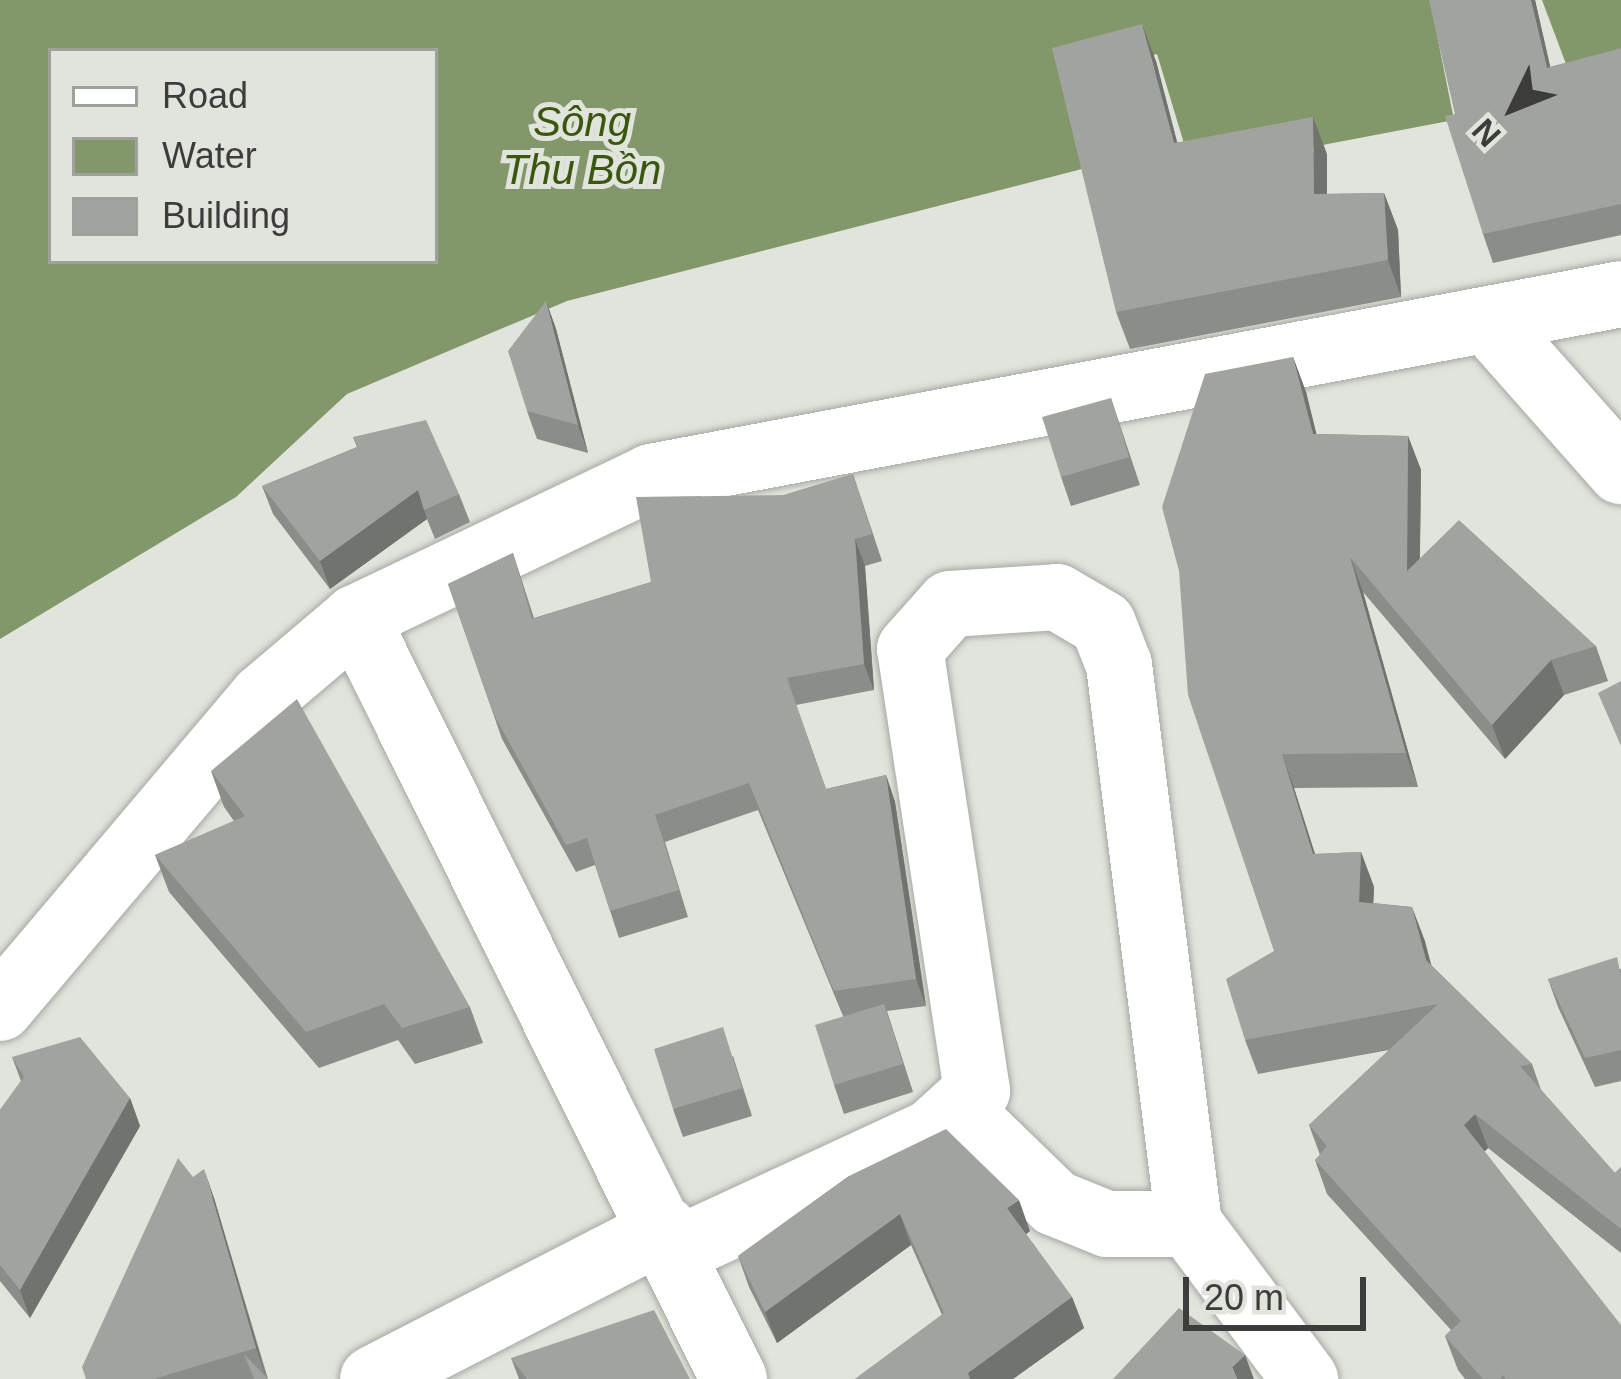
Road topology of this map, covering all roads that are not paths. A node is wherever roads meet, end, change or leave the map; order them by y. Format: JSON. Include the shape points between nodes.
{"nodes":[{"id":1,"x":1621,"y":294,"type":"edge"},
{"id":2,"x":1490,"y":323,"type":"junction"},
{"id":3,"x":1621,"y":471,"type":"edge"},
{"id":4,"x":356,"y":618,"type":"junction"},
{"id":5,"x":0,"y":1008,"type":"edge"},
{"id":6,"x":962,"y":1112,"type":"junction"},
{"id":7,"x":1189,"y":1224,"type":"junction"},
{"id":8,"x":670,"y":1240,"type":"junction"},
{"id":9,"x":374,"y":1379,"type":"edge"},
{"id":10,"x":734,"y":1379,"type":"edge"},
{"id":11,"x":1305,"y":1379,"type":"edge"}],
"edges":[{"from":1,"to":2,"type":"street"},
{"from":2,"to":3,"type":"street"},
{"from":2,"to":4,"type":"street","via":[[651,477]]},
{"from":4,"to":5,"type":"street","via":[[263,697]]},
{"from":4,"to":8,"type":"street"},
{"from":6,"to":7,"type":"street","via":[[1055,1203],[1107,1224]]},
{"from":6,"to":7,"type":"street","via":[[979,1071],[910,649],[950,604],[1057,597],[1103,624],[1119,665]]},
{"from":6,"to":8,"type":"street"},
{"from":7,"to":11,"type":"street"},
{"from":8,"to":9,"type":"street"},
{"from":8,"to":10,"type":"street"}]}
